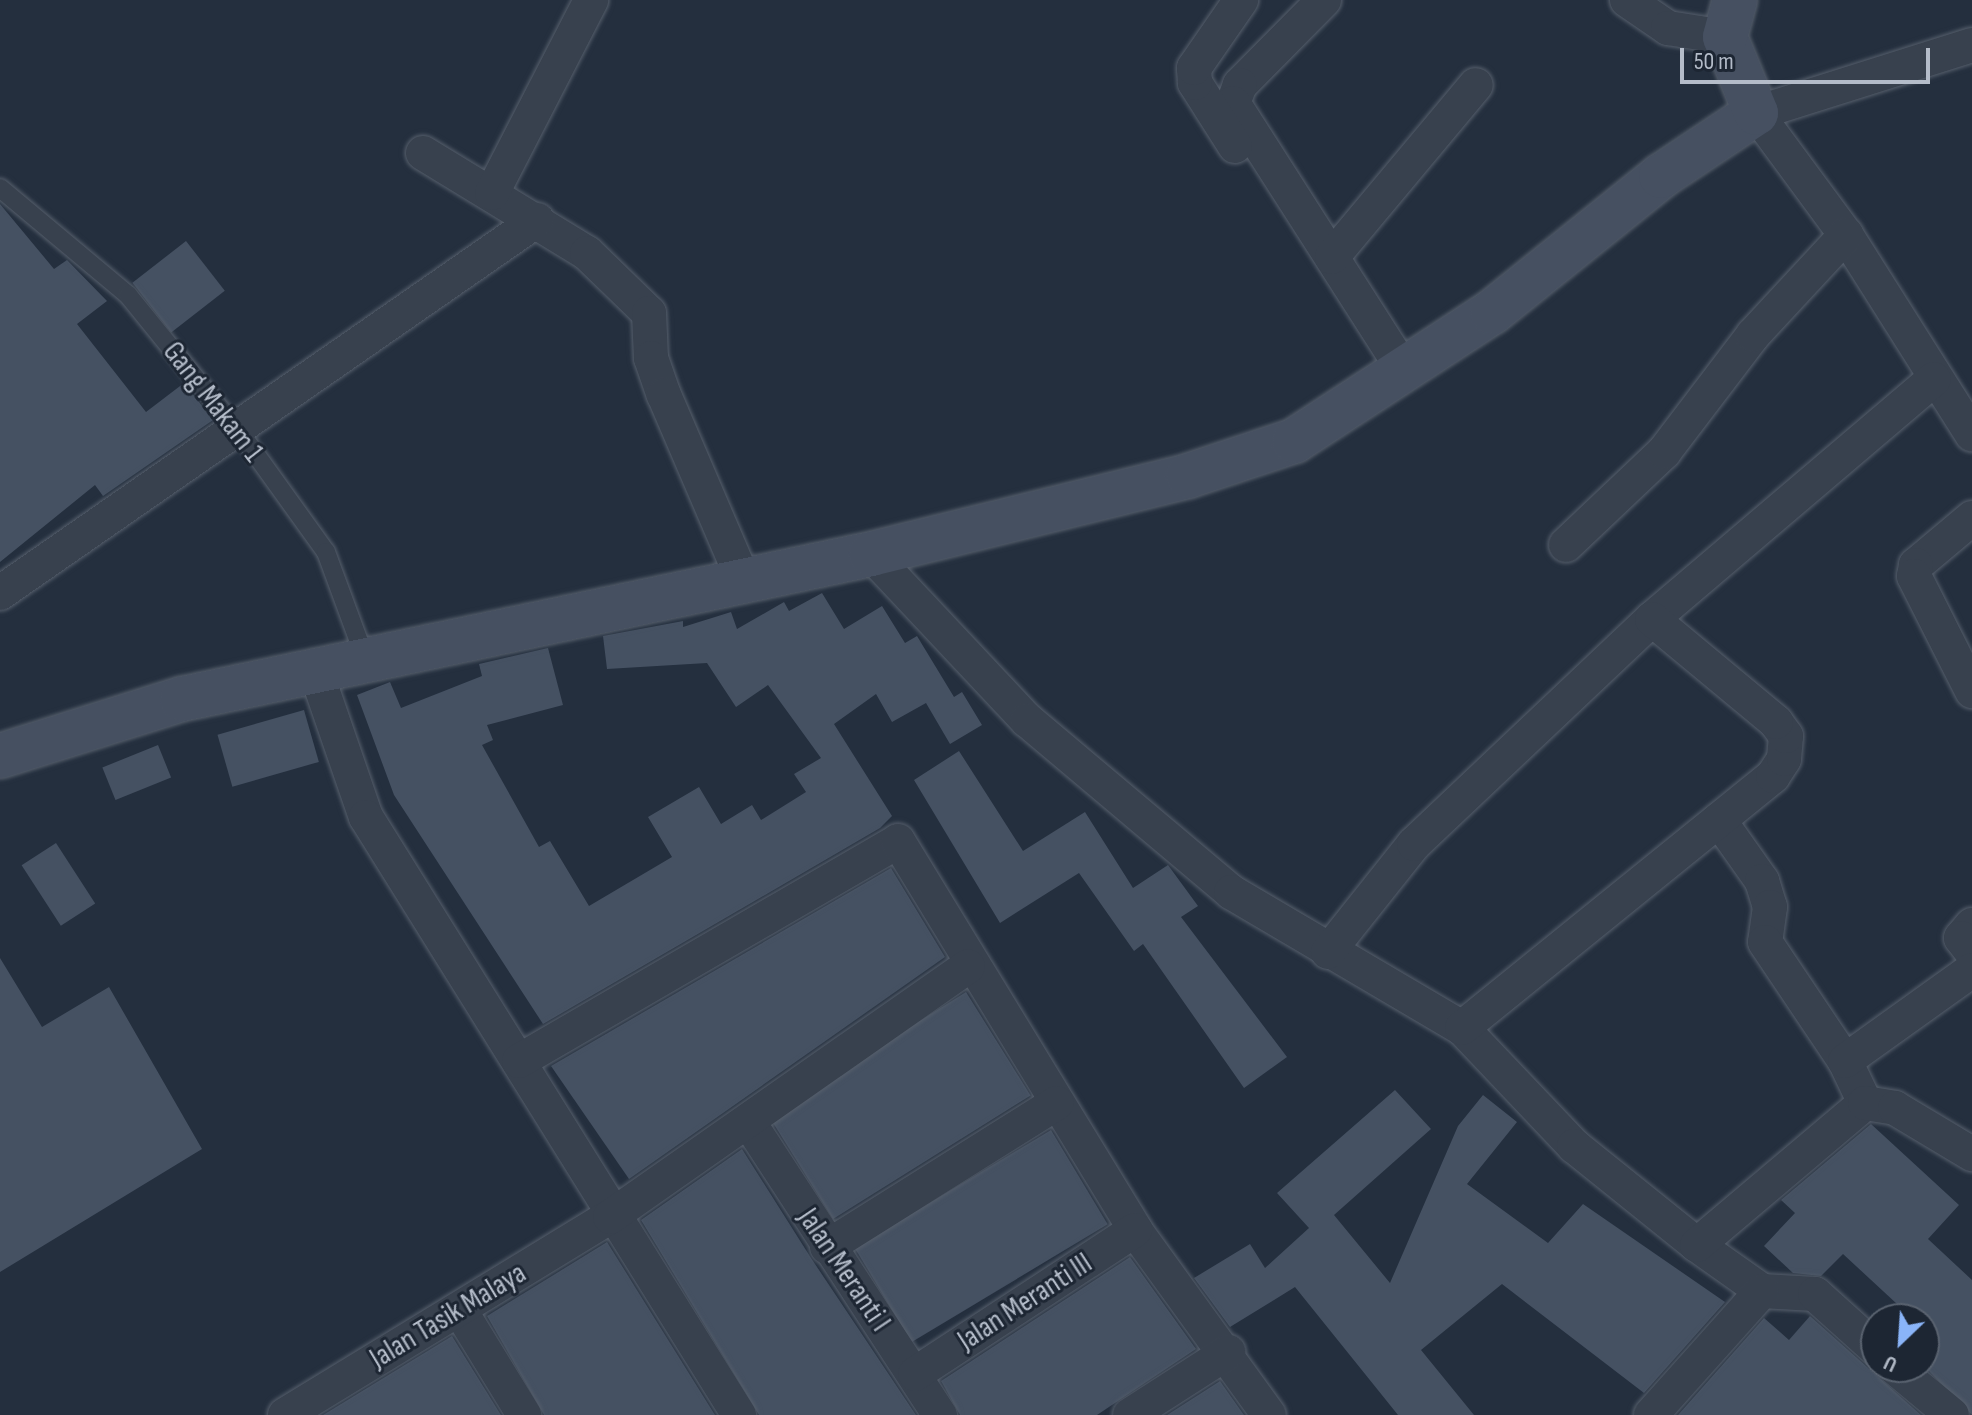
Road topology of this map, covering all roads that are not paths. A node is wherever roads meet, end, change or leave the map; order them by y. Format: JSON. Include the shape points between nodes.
{"nodes":[{"id":1,"x":591,"y":0,"type":"edge"},
{"id":2,"x":1241,"y":0,"type":"edge"},
{"id":3,"x":1324,"y":0,"type":"edge"},
{"id":4,"x":1627,"y":0,"type":"edge"},
{"id":5,"x":1730,"y":19,"type":"edge"},
{"id":6,"x":1972,"y":45,"type":"edge"},
{"id":7,"x":1476,"y":85,"type":"dead end"},
{"id":8,"x":1756,"y":113,"type":"junction"},
{"id":9,"x":423,"y":153,"type":"dead end"},
{"id":10,"x":0,"y":188,"type":"edge"},
{"id":11,"x":492,"y":193,"type":"junction"},
{"id":12,"x":537,"y":220,"type":"junction"},
{"id":13,"x":1846,"y":235,"type":"junction"},
{"id":14,"x":1332,"y":257,"type":"junction"},
{"id":15,"x":1397,"y":378,"type":"junction"},
{"id":16,"x":1934,"y":379,"type":"junction"},
{"id":17,"x":1966,"y":412,"type":"edge"},
{"id":18,"x":237,"y":429,"type":"junction"},
{"id":19,"x":1972,"y":518,"type":"edge"},
{"id":20,"x":1566,"y":545,"type":"dead end"},
{"id":21,"x":871,"y":554,"type":"junction"},
{"id":22,"x":743,"y":579,"type":"junction"},
{"id":23,"x":0,"y":593,"type":"edge"},
{"id":24,"x":1652,"y":619,"type":"junction"},
{"id":25,"x":366,"y":661,"type":"junction"},
{"id":26,"x":316,"y":672,"type":"junction"},
{"id":27,"x":1972,"y":691,"type":"edge"},
{"id":28,"x":0,"y":756,"type":"edge"},
{"id":29,"x":1719,"y":820,"type":"junction"},
{"id":30,"x":1972,"y":925,"type":"edge"},
{"id":31,"x":1328,"y":952,"type":"junction"},
{"id":32,"x":1972,"y":952,"type":"edge"},
{"id":33,"x":968,"y":966,"type":"junction"},
{"id":34,"x":1972,"y":970,"type":"edge"},
{"id":35,"x":1462,"y":1028,"type":"junction"},
{"id":36,"x":519,"y":1061,"type":"junction"},
{"id":37,"x":1845,"y":1061,"type":"junction"},
{"id":38,"x":1057,"y":1103,"type":"junction"},
{"id":39,"x":1865,"y":1103,"type":"junction"},
{"id":40,"x":750,"y":1124,"type":"junction"},
{"id":41,"x":1972,"y":1154,"type":"edge"},
{"id":42,"x":610,"y":1217,"type":"junction"},
{"id":43,"x":1135,"y":1230,"type":"junction"},
{"id":44,"x":1697,"y":1245,"type":"junction"},
{"id":45,"x":827,"y":1247,"type":"junction"},
{"id":46,"x":1762,"y":1291,"type":"junction"},
{"id":47,"x":461,"y":1312,"type":"junction"},
{"id":48,"x":1860,"y":1335,"type":"edge"},
{"id":49,"x":1228,"y":1352,"type":"junction"},
{"id":50,"x":915,"y":1374,"type":"junction"},
{"id":51,"x":1913,"y":1383,"type":"edge"},
{"id":52,"x":331,"y":1402,"type":"edge"},
{"id":53,"x":285,"y":1415,"type":"edge"},
{"id":54,"x":524,"y":1415,"type":"edge"},
{"id":55,"x":739,"y":1415,"type":"edge"},
{"id":56,"x":940,"y":1415,"type":"edge"},
{"id":57,"x":1130,"y":1415,"type":"edge"},
{"id":58,"x":1269,"y":1415,"type":"edge"},
{"id":59,"x":1651,"y":1415,"type":"edge"},
{"id":60,"x":1952,"y":1415,"type":"edge"}],
"edges":[{"from":1,"to":11,"type":"street"},
{"from":2,"to":15,"type":"street","via":[[1194,68],[1195,83]]},
{"from":3,"to":14,"type":"street","via":[[1240,85],[1233,103]]},
{"from":4,"to":5,"type":"street","via":[[1668,28]]},
{"from":5,"to":8,"type":"street"},
{"from":6,"to":8,"type":"street"},
{"from":7,"to":14,"type":"street"},
{"from":8,"to":13,"type":"street"},
{"from":8,"to":15,"type":"street","via":[[1661,176]]},
{"from":9,"to":11,"type":"street"},
{"from":10,"to":18,"type":"lane","name":"Gang Makam 1","via":[[128,295]]},
{"from":11,"to":12,"type":"street"},
{"from":12,"to":18,"type":"street"},
{"from":12,"to":22,"type":"street","via":[[587,253],[649,313],[660,382]]},
{"from":13,"to":16,"type":"street"},
{"from":13,"to":20,"type":"street","via":[[1753,335],[1664,452]]},
{"from":14,"to":15,"type":"street"},
{"from":15,"to":21,"type":"street","via":[[1294,441],[1241,461]]},
{"from":16,"to":17,"type":"street"},
{"from":16,"to":24,"type":"street"},
{"from":18,"to":23,"type":"street"},
{"from":18,"to":25,"type":"lane","name":"Gang Makam 1","via":[[326,552]]},
{"from":19,"to":27,"type":"street","via":[[1916,565],[1914,576]]},
{"from":21,"to":22,"type":"street"},
{"from":21,"to":31,"type":"street","via":[[1027,720],[1119,801],[1231,892]]},
{"from":22,"to":25,"type":"street"},
{"from":24,"to":29,"type":"street","via":[[1786,736],[1773,776]]},
{"from":24,"to":31,"type":"street","via":[[1414,844]]},
{"from":25,"to":26,"type":"street"},
{"from":26,"to":28,"type":"street","via":[[182,699]]},
{"from":26,"to":36,"type":"street","via":[[366,817]]},
{"from":29,"to":35,"type":"street"},
{"from":29,"to":37,"type":"street","via":[[1762,881],[1770,907],[1765,942]]},
{"from":30,"to":32,"type":"street","via":[[1961,938]]},
{"from":31,"to":35,"type":"street"},
{"from":33,"to":36,"type":"street","via":[[895,839]]},
{"from":33,"to":38,"type":"street"},
{"from":33,"to":40,"type":"street","name":"Jalan Tasik Malaya"},
{"from":34,"to":37,"type":"street"},
{"from":35,"to":44,"type":"street","via":[[1574,1146]]},
{"from":36,"to":42,"type":"street"},
{"from":37,"to":39,"type":"street"},
{"from":38,"to":43,"type":"street"},
{"from":38,"to":45,"type":"street"},
{"from":39,"to":41,"type":"street","via":[[1895,1108]]},
{"from":39,"to":44,"type":"street"},
{"from":40,"to":42,"type":"street","name":"Jalan Tasik Malaya"},
{"from":40,"to":45,"type":"street","name":"Jalan Meranti I"},
{"from":42,"to":47,"type":"street","name":"Jalan Tasik Malaya"},
{"from":42,"to":55,"type":"street"},
{"from":43,"to":49,"type":"street"},
{"from":43,"to":50,"type":"street","name":"Jalan Meranti III"},
{"from":44,"to":46,"type":"street"},
{"from":45,"to":50,"type":"street","name":"Jalan Meranti I"},
{"from":46,"to":48,"type":"street","via":[[1815,1294]]},
{"from":46,"to":59,"type":"street"},
{"from":47,"to":52,"type":"street","name":"Jalan Tasik Malaya"},
{"from":47,"to":54,"type":"street"},
{"from":49,"to":57,"type":"street"},
{"from":49,"to":58,"type":"street"},
{"from":50,"to":56,"type":"street","name":"Jalan Meranti I"},
{"from":51,"to":60,"type":"street"},
{"from":52,"to":53,"type":"street","name":"Jalan Tasik Malaya"}]}
